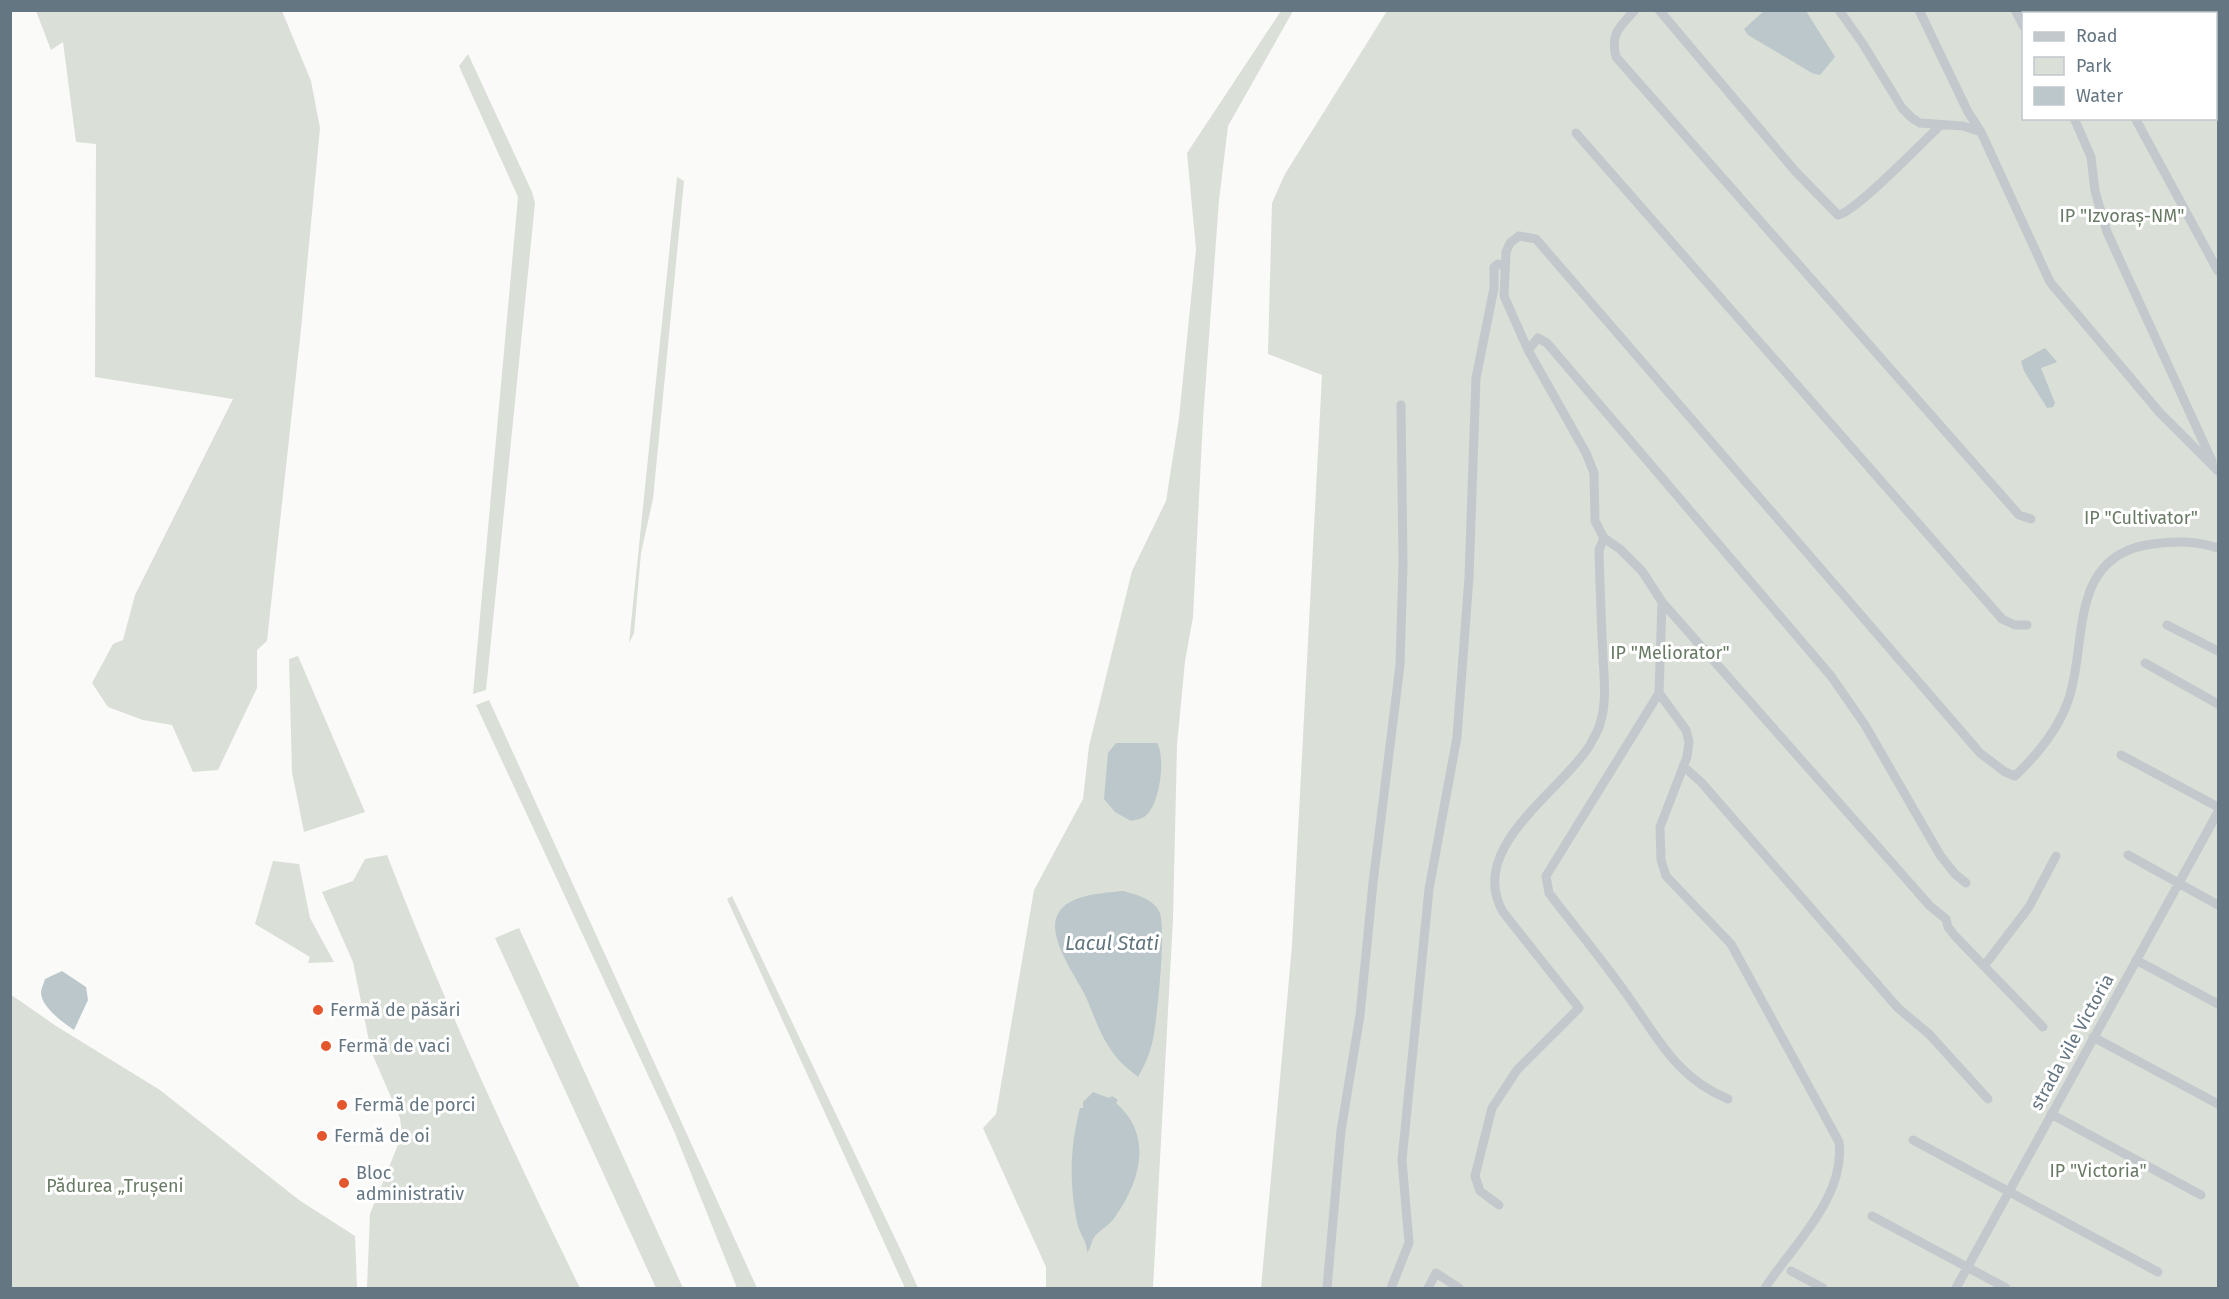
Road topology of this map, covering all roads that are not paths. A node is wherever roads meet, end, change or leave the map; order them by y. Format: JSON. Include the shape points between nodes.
{"nodes":[{"id":1,"x":1635,"y":10,"type":"edge"},
{"id":2,"x":1659,"y":10,"type":"edge"},
{"id":3,"x":1839,"y":10,"type":"edge"},
{"id":4,"x":1919,"y":10,"type":"edge"},
{"id":5,"x":2014,"y":10,"type":"edge"},
{"id":6,"x":2022,"y":24,"type":"edge"},
{"id":7,"x":2075,"y":120,"type":"edge"},
{"id":8,"x":2136,"y":120,"type":"edge"},
{"id":9,"x":1941,"y":125,"type":"junction"},
{"id":10,"x":1981,"y":132,"type":"junction"},
{"id":11,"x":1576,"y":133,"type":"dead end"},
{"id":12,"x":1503,"y":266,"type":"junction"},
{"id":13,"x":2218,"y":271,"type":"edge"},
{"id":14,"x":1528,"y":350,"type":"junction"},
{"id":15,"x":1401,"y":405,"type":"dead end"},
{"id":16,"x":2216,"y":469,"type":"edge"},
{"id":17,"x":2031,"y":519,"type":"dead end"},
{"id":18,"x":1604,"y":538,"type":"junction"},
{"id":19,"x":2218,"y":548,"type":"edge"},
{"id":20,"x":1662,"y":602,"type":"junction"},
{"id":21,"x":2167,"y":625,"type":"dead end"},
{"id":22,"x":2026,"y":626,"type":"dead end"},
{"id":23,"x":2218,"y":651,"type":"edge"},
{"id":24,"x":2145,"y":663,"type":"dead end"},
{"id":25,"x":1659,"y":693,"type":"junction"},
{"id":26,"x":2218,"y":704,"type":"edge"},
{"id":27,"x":2121,"y":755,"type":"dead end"},
{"id":28,"x":1683,"y":766,"type":"junction"},
{"id":29,"x":2218,"y":807,"type":"edge"},
{"id":30,"x":2218,"y":812,"type":"edge"},
{"id":31,"x":2128,"y":855,"type":"dead end"},
{"id":32,"x":2056,"y":856,"type":"dead end"},
{"id":33,"x":1966,"y":883,"type":"dead end"},
{"id":34,"x":2179,"y":884,"type":"junction"},
{"id":35,"x":2218,"y":905,"type":"edge"},
{"id":36,"x":2136,"y":960,"type":"junction"},
{"id":37,"x":1984,"y":966,"type":"junction"},
{"id":38,"x":2218,"y":1004,"type":"edge"},
{"id":39,"x":2043,"y":1027,"type":"dead end"},
{"id":40,"x":2092,"y":1037,"type":"junction"},
{"id":41,"x":1728,"y":1099,"type":"dead end"},
{"id":42,"x":1988,"y":1099,"type":"dead end"},
{"id":43,"x":2218,"y":1104,"type":"edge"},
{"id":44,"x":2051,"y":1114,"type":"junction"},
{"id":45,"x":1913,"y":1140,"type":"dead end"},
{"id":46,"x":2008,"y":1192,"type":"junction"},
{"id":47,"x":2202,"y":1195,"type":"dead end"},
{"id":48,"x":1499,"y":1205,"type":"dead end"},
{"id":49,"x":1872,"y":1216,"type":"dead end"},
{"id":50,"x":1968,"y":1268,"type":"junction"},
{"id":51,"x":1791,"y":1271,"type":"dead end"},
{"id":52,"x":2158,"y":1272,"type":"dead end"},
{"id":53,"x":1328,"y":1288,"type":"edge"},
{"id":54,"x":1391,"y":1288,"type":"edge"},
{"id":55,"x":1428,"y":1288,"type":"edge"},
{"id":56,"x":1459,"y":1288,"type":"edge"},
{"id":57,"x":1765,"y":1288,"type":"edge"},
{"id":58,"x":1823,"y":1288,"type":"edge"},
{"id":59,"x":1956,"y":1288,"type":"edge"},
{"id":60,"x":2006,"y":1288,"type":"edge"}],
"edges":[{"from":1,"to":17,"type":"street","via":[[1616,33],[1612,43],[1616,57],[2011,506]]},
{"from":2,"to":9,"type":"street","via":[[1796,172],[1838,215],[1860,200]]},
{"from":3,"to":9,"type":"street","via":[[1902,108],[1920,123]]},
{"from":4,"to":10,"type":"street"},
{"from":5,"to":6,"type":"street"},
{"from":7,"to":16,"type":"street","via":[[2091,157],[2095,191],[2107,232]]},
{"from":8,"to":13,"type":"street"},
{"from":9,"to":10,"type":"street"},
{"from":10,"to":16,"type":"street","via":[[2050,282],[2160,413]]},
{"from":11,"to":22,"type":"street","via":[[2002,619]]},
{"from":12,"to":14,"type":"street","via":[[1504,296]]},
{"from":12,"to":19,"type":"street","via":[[1510,243],[1519,236],[1536,239],[1980,753],[2015,776],[2057,727],[2074,681],[2082,615],[2098,574],[2131,548],[2174,540]]},
{"from":12,"to":54,"type":"street","via":[[1494,267],[1494,288],[1476,378],[1469,577],[1457,737],[1428,899],[1402,1160],[1409,1243]]},
{"from":14,"to":18,"type":"street","via":[[1586,453],[1594,473],[1595,521]]},
{"from":14,"to":33,"type":"street","via":[[1538,338],[1547,343],[1831,676],[1866,726],[1940,855]]},
{"from":15,"to":53,"type":"street","via":[[1400,666],[1360,1015],[1341,1131]]},
{"from":18,"to":20,"type":"street","via":[[1642,571]]},
{"from":18,"to":48,"type":"street","via":[[1599,550],[1604,695],[1600,725],[1588,747],[1519,825],[1498,861],[1494,878],[1496,899],[1503,912],[1579,1008],[1517,1070],[1492,1108],[1475,1176],[1480,1191]]},
{"from":20,"to":25,"type":"street"},
{"from":20,"to":37,"type":"street"},
{"from":21,"to":23,"type":"street"},
{"from":24,"to":26,"type":"street"},
{"from":25,"to":28,"type":"street","via":[[1686,730],[1689,742]]},
{"from":25,"to":41,"type":"street","via":[[1546,876],[1549,893],[1667,1055],[1689,1078]]},
{"from":27,"to":29,"type":"street"},
{"from":28,"to":42,"type":"street","via":[[1898,1008],[1929,1034]]},
{"from":28,"to":57,"type":"street","via":[[1660,827],[1661,860],[1666,876],[1731,944],[1839,1142],[1840,1169],[1832,1193]]},
{"from":30,"to":34,"type":"street","name":"strada vile Victoria"},
{"from":31,"to":34,"type":"street"},
{"from":32,"to":37,"type":"street","via":[[2030,907]]},
{"from":34,"to":35,"type":"street"},
{"from":34,"to":36,"type":"street","name":"strada vile Victoria"},
{"from":36,"to":38,"type":"street"},
{"from":36,"to":40,"type":"street","name":"strada vile Victoria"},
{"from":37,"to":39,"type":"street"},
{"from":40,"to":43,"type":"street"},
{"from":40,"to":44,"type":"street","name":"strada vile Victoria"},
{"from":44,"to":46,"type":"street","name":"strada vile Victoria"},
{"from":44,"to":47,"type":"street"},
{"from":45,"to":46,"type":"street"},
{"from":46,"to":50,"type":"street","name":"strada vile Victoria"},
{"from":46,"to":52,"type":"street"},
{"from":49,"to":50,"type":"street"},
{"from":50,"to":59,"type":"street","name":"strada vile Victoria"},
{"from":50,"to":60,"type":"street"},
{"from":51,"to":58,"type":"street"},
{"from":55,"to":56,"type":"street","via":[[1436,1273]]}]}
